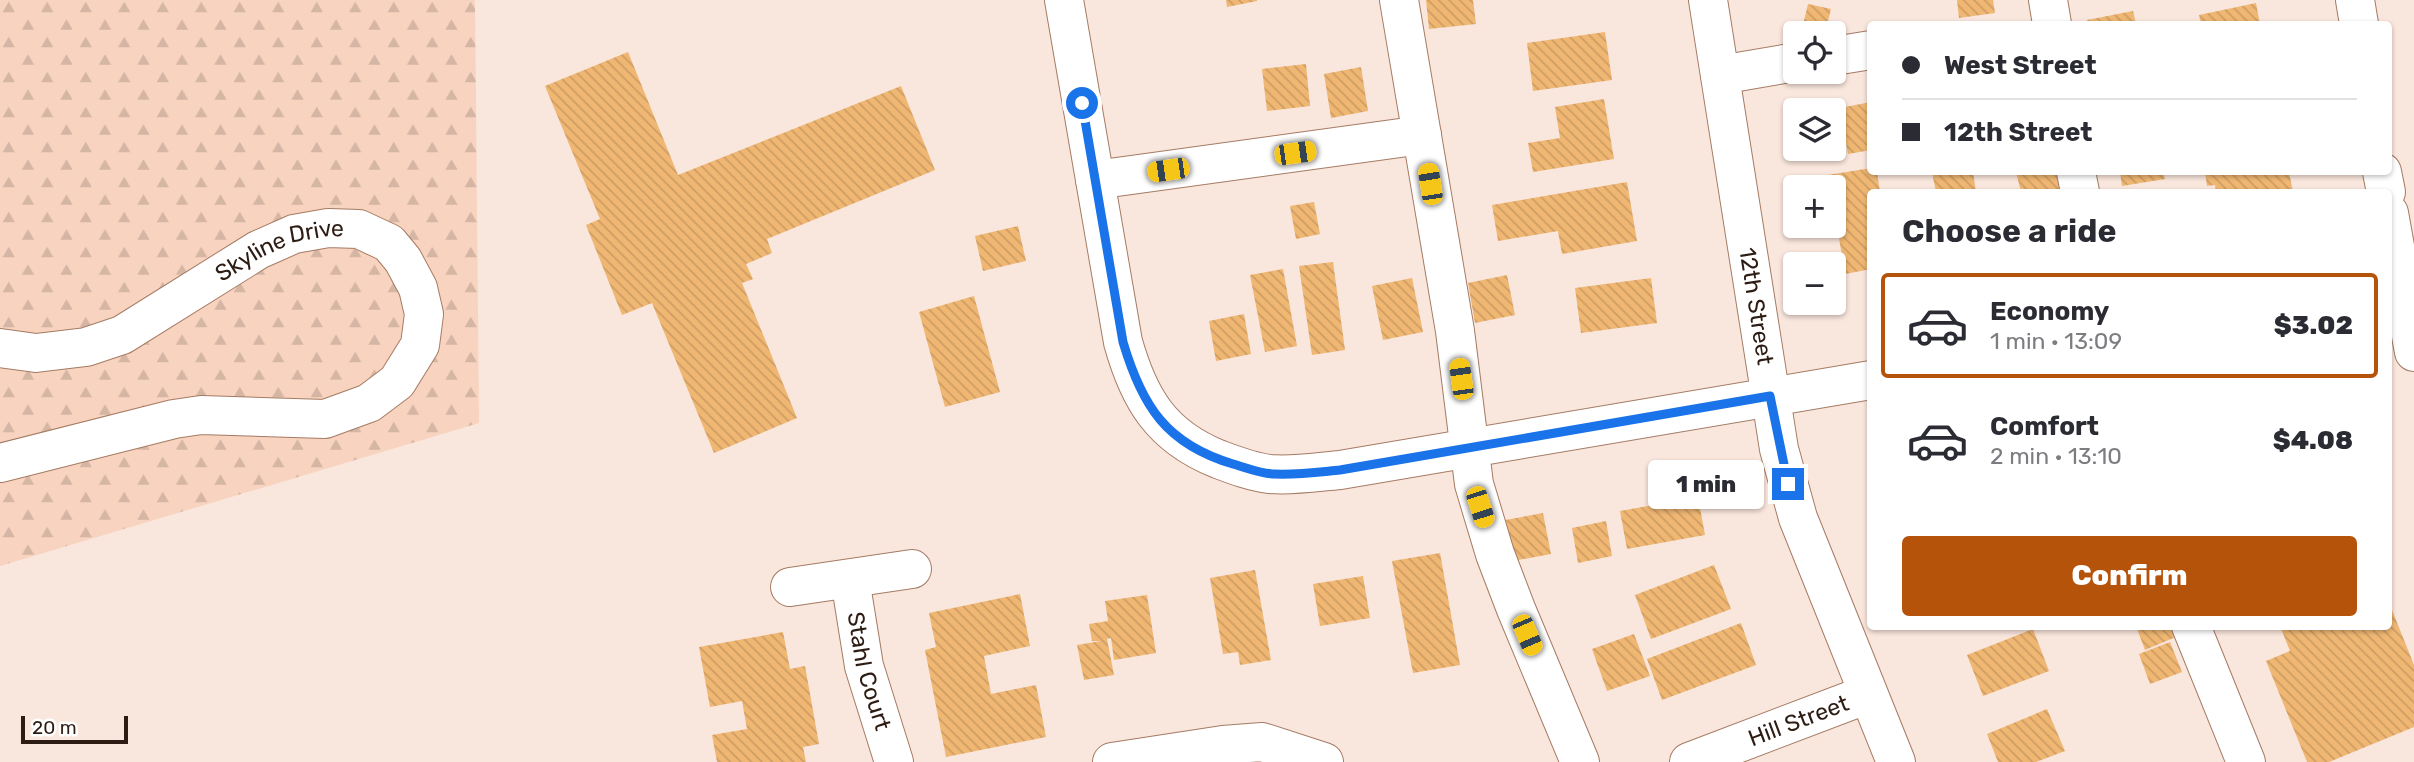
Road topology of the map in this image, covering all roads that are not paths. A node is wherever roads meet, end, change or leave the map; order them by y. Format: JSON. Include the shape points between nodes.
{"nodes":[{"id":1,"x":1064,"y":0,"type":"edge"},
{"id":2,"x":1399,"y":0,"type":"edge"},
{"id":3,"x":1708,"y":0,"type":"edge"},
{"id":4,"x":2355,"y":0,"type":"edge"},
{"id":5,"x":2358,"y":21,"type":"edge"},
{"id":6,"x":1867,"y":51,"type":"edge"},
{"id":7,"x":1846,"y":54,"type":"edge"},
{"id":8,"x":1783,"y":64,"type":"edge"},
{"id":9,"x":1720,"y":75,"type":"junction"},
{"id":10,"x":1422,"y":135,"type":"junction"},
{"id":11,"x":1095,"y":180,"type":"junction"},
{"id":12,"x":2392,"y":233,"type":"edge"},
{"id":13,"x":2401,"y":293,"type":"edge"},
{"id":14,"x":0,"y":348,"type":"edge"},
{"id":15,"x":2414,"y":352,"type":"edge"},
{"id":16,"x":1867,"y":381,"type":"edge"},
{"id":17,"x":1770,"y":396,"type":"junction"},
{"id":18,"x":1469,"y":448,"type":"junction"},
{"id":19,"x":0,"y":463,"type":"edge"},
{"id":20,"x":912,"y":569,"type":"dead end"},
{"id":21,"x":850,"y":579,"type":"junction"},
{"id":22,"x":790,"y":587,"type":"dead end"},
{"id":23,"x":2193,"y":630,"type":"edge"},
{"id":24,"x":1868,"y":694,"type":"junction"},
{"id":25,"x":894,"y":762,"type":"edge"},
{"id":26,"x":1112,"y":762,"type":"edge"},
{"id":27,"x":1324,"y":762,"type":"edge"},
{"id":28,"x":1580,"y":762,"type":"edge"},
{"id":29,"x":1689,"y":762,"type":"edge"},
{"id":30,"x":1896,"y":762,"type":"edge"},
{"id":31,"x":2246,"y":762,"type":"edge"}],
"edges":[{"from":1,"to":11,"type":"street"},
{"from":2,"to":10,"type":"street"},
{"from":3,"to":9,"type":"street","name":"12th Street"},
{"from":4,"to":5,"type":"street"},
{"from":6,"to":7,"type":"street"},
{"from":8,"to":9,"type":"street"},
{"from":9,"to":17,"type":"street","name":"12th Street"},
{"from":10,"to":11,"type":"street"},
{"from":10,"to":18,"type":"street","via":[[1455,331]]},
{"from":11,"to":18,"type":"street","via":[[1123,342],[1136,383],[1157,417],[1179,438],[1226,462],[1273,474],[1340,470]]},
{"from":12,"to":13,"type":"street"},
{"from":13,"to":15,"type":"street"},
{"from":14,"to":19,"type":"street","name":"Skyline Drive","via":[[36,353],[86,347],[122,335],[258,250],[294,234],[328,228],[359,229],[389,243],[418,288],[424,314],[419,345],[397,382],[369,403],[325,419],[201,415]]},
{"from":16,"to":17,"type":"street"},
{"from":17,"to":18,"type":"street"},
{"from":17,"to":24,"type":"street","name":"12th Street","via":[[1798,518]]},
{"from":18,"to":28,"type":"street","via":[[1474,484],[1495,554]]},
{"from":20,"to":21,"type":"street"},
{"from":21,"to":22,"type":"street"},
{"from":21,"to":25,"type":"street","name":"Stahl Court","via":[[864,666]]},
{"from":23,"to":31,"type":"street"},
{"from":24,"to":29,"type":"street","name":"Hill Street"},
{"from":24,"to":30,"type":"street","name":"12th Street"},
{"from":26,"to":27,"type":"street","via":[[1262,742]]}]}
